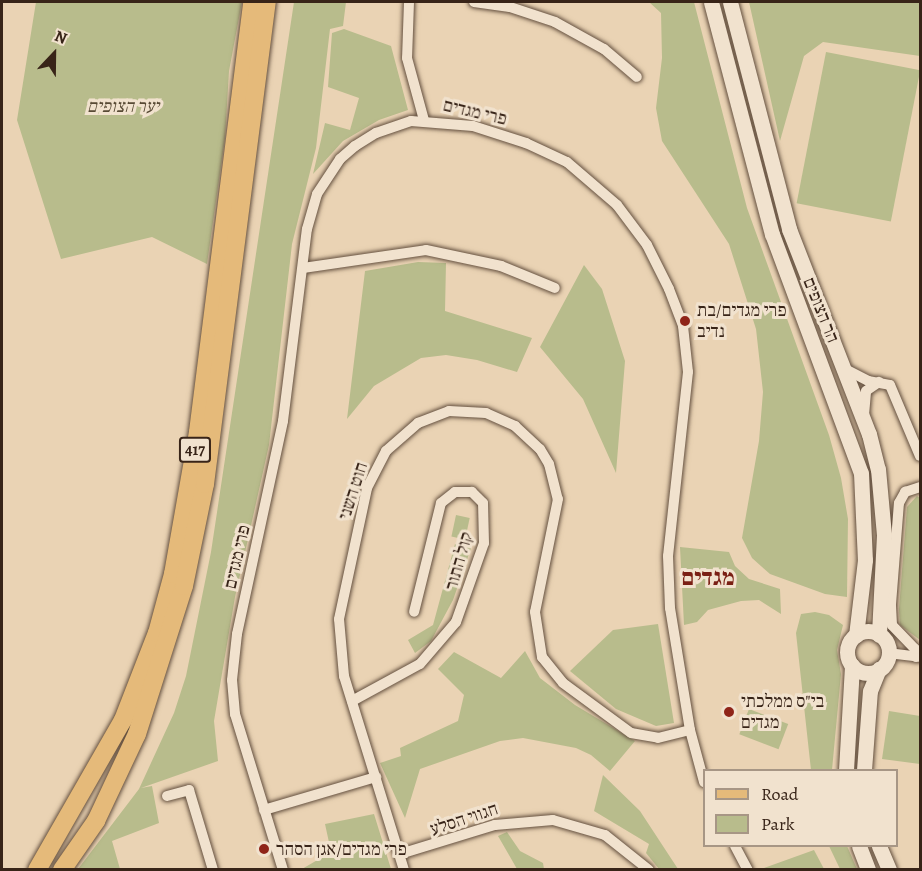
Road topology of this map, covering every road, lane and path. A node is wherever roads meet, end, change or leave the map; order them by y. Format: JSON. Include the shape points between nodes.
{"nodes":[{"id":1,"x":252,"y":2,"type":"edge"},
{"id":2,"x":267,"y":2,"type":"edge"},
{"id":3,"x":409,"y":2,"type":"edge"},
{"id":4,"x":474,"y":2,"type":"edge"},
{"id":5,"x":711,"y":2,"type":"edge"},
{"id":6,"x":730,"y":2,"type":"edge"},
{"id":7,"x":637,"y":77,"type":"dead end"},
{"id":8,"x":424,"y":120,"type":"junction"},
{"id":9,"x":303,"y":268,"type":"junction"},
{"id":10,"x":555,"y":288,"type":"dead end"},
{"id":11,"x":843,"y":368,"type":"junction"},
{"id":12,"x":879,"y":382,"type":"junction"},
{"id":13,"x":864,"y":421,"type":"junction"},
{"id":14,"x":921,"y":456,"type":"edge"},
{"id":15,"x":921,"y":487,"type":"edge"},
{"id":16,"x":414,"y":612,"type":"dead end"},
{"id":17,"x":856,"y":635,"type":"junction"},
{"id":18,"x":879,"y":635,"type":"junction"},
{"id":19,"x":888,"y":653,"type":"junction"},
{"id":20,"x":918,"y":657,"type":"edge"},
{"id":21,"x":852,"y":665,"type":"junction"},
{"id":22,"x":879,"y":669,"type":"junction"},
{"id":23,"x":352,"y":701,"type":"junction"},
{"id":24,"x":690,"y":730,"type":"junction"},
{"id":25,"x":846,"y":769,"type":"edge"},
{"id":26,"x":864,"y":769,"type":"edge"},
{"id":27,"x":703,"y":775,"type":"edge"},
{"id":28,"x":377,"y":780,"type":"junction"},
{"id":29,"x":167,"y":795,"type":"dead end"},
{"id":30,"x":264,"y":810,"type":"junction"},
{"id":31,"x":62,"y":828,"type":"junction"},
{"id":32,"x":736,"y":847,"type":"edge"},
{"id":33,"x":859,"y":847,"type":"edge"},
{"id":34,"x":879,"y":847,"type":"edge"},
{"id":35,"x":400,"y":854,"type":"junction"},
{"id":36,"x":29,"y":870,"type":"edge"},
{"id":37,"x":38,"y":870,"type":"edge"},
{"id":38,"x":62,"y":870,"type":"edge"},
{"id":39,"x":213,"y":870,"type":"edge"},
{"id":40,"x":282,"y":870,"type":"edge"},
{"id":41,"x":404,"y":870,"type":"edge"},
{"id":42,"x":649,"y":870,"type":"edge"},
{"id":43,"x":748,"y":870,"type":"edge"},
{"id":44,"x":868,"y":870,"type":"edge"},
{"id":45,"x":889,"y":870,"type":"edge"}],
"edges":[{"from":1,"to":31,"type":"main road","number":"417","via":[[198,432],[173,574],[134,694]]},
{"from":2,"to":38,"type":"main road","number":"417","via":[[205,484],[184,586],[137,734],[96,821]]},
{"from":3,"to":8,"type":"street","via":[[407,58]]},
{"from":4,"to":7,"type":"street","via":[[510,7],[555,22],[604,49]]},
{"from":5,"to":17,"type":"main road","name":"הר הצופים","via":[[772,234],[861,472],[866,560]]},
{"from":6,"to":11,"type":"main road","name":"הר הצופים","via":[[789,228]]},
{"from":8,"to":9,"type":"street","name":"פרי מגדים","via":[[376,133],[340,159],[317,194],[307,229]]},
{"from":8,"to":24,"type":"street","name":"פרי מגדים","via":[[499,133],[567,162],[617,205],[647,245],[669,289],[683,326],[688,372],[668,564],[671,626]]},
{"from":9,"to":10,"type":"street","via":[[426,250],[501,266]]},
{"from":9,"to":30,"type":"street","name":"פרי מגדים","via":[[282,431],[233,661],[235,714]]},
{"from":11,"to":12,"type":"street"},
{"from":11,"to":13,"type":"main road","name":"הר הצופים"},
{"from":12,"to":13,"type":"street","via":[[866,391]]},
{"from":12,"to":14,"type":"street","via":[[894,389]]},
{"from":13,"to":18,"type":"main road","name":"הר הצופים","via":[[878,469],[883,513]]},
{"from":15,"to":20,"type":"street","via":[[905,492],[899,502],[891,604],[892,625]]},
{"from":16,"to":23,"type":"street","name":"קול התור","via":[[441,503],[455,492],[472,492],[483,503],[484,543],[456,622],[420,664]]},
{"from":17,"to":18,"type":"main road","via":[[869,631]]},
{"from":17,"to":21,"type":"main road","via":[[848,646]]},
{"from":18,"to":19,"type":"main road"},
{"from":19,"to":20,"type":"street"},
{"from":19,"to":22,"type":"main road"},
{"from":21,"to":22,"type":"main road","via":[[865,672]]},
{"from":21,"to":25,"type":"main road"},
{"from":22,"to":26,"type":"main road","via":[[870,691]]},
{"from":23,"to":24,"type":"street","name":"חוט השני","via":[[340,658],[339,619],[367,488],[386,451],[418,423],[449,411],[486,413],[515,426],[540,449],[549,464],[558,499],[555,532],[535,612],[543,657],[563,683],[632,733],[658,738]]},
{"from":23,"to":28,"type":"street","name":"חוט השני"},
{"from":24,"to":27,"type":"street","name":"פרי מגדים"},
{"from":28,"to":30,"type":"street"},
{"from":28,"to":35,"type":"street","name":"חוט השני"},
{"from":29,"to":39,"type":"street","via":[[189,789]]},
{"from":30,"to":40,"type":"street","name":"פרי מגדים"},
{"from":31,"to":36,"type":"main road"},
{"from":31,"to":37,"type":"main road","number":"417"},
{"from":32,"to":43,"type":"street"},
{"from":33,"to":44,"type":"main road"},
{"from":34,"to":45,"type":"main road"},
{"from":35,"to":41,"type":"street"},
{"from":35,"to":42,"type":"street","name":"חגווי הסלע","via":[[495,825],[553,820],[605,836]]}]}
